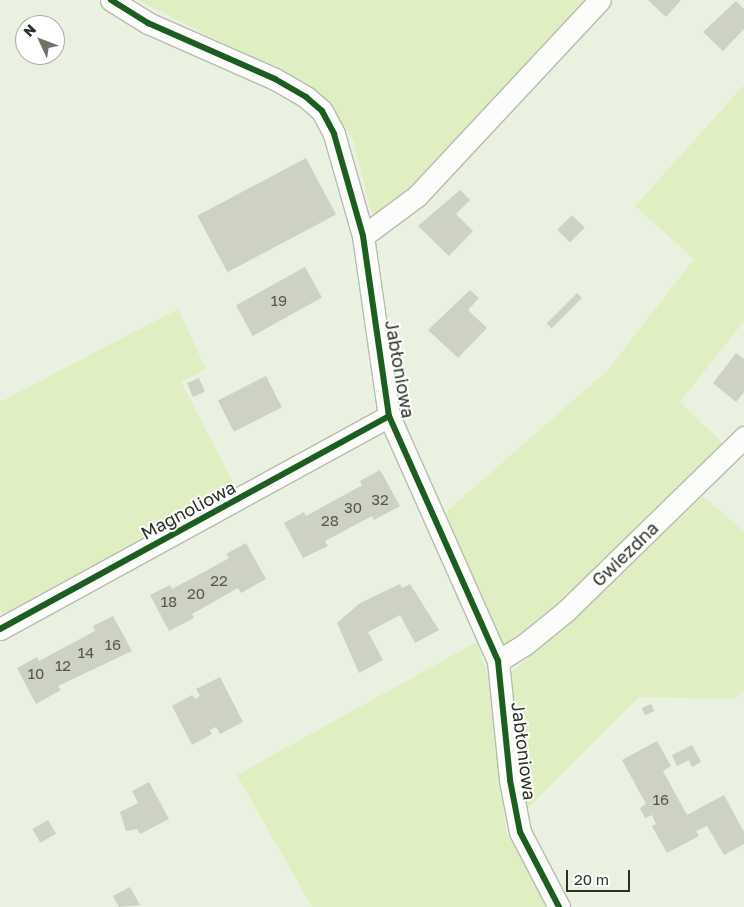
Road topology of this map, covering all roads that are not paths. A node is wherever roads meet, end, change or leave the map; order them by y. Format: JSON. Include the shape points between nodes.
{"nodes":[{"id":1,"x":111,"y":0,"type":"edge"},
{"id":2,"x":600,"y":0,"type":"edge"},
{"id":3,"x":363,"y":236,"type":"junction"},
{"id":4,"x":389,"y":416,"type":"junction"},
{"id":5,"x":744,"y":437,"type":"edge"},
{"id":6,"x":0,"y":628,"type":"edge"},
{"id":7,"x":498,"y":661,"type":"junction"},
{"id":8,"x":559,"y":907,"type":"edge"}],
"edges":[{"from":1,"to":3,"type":"street","name":"Jabłoniowa","via":[[148,23],[274,79],[322,111],[344,164]]},
{"from":2,"to":3,"type":"street","via":[[417,196]]},
{"from":3,"to":4,"type":"street","name":"Jabłoniowa"},
{"from":4,"to":6,"type":"street","name":"Magnoliowa"},
{"from":4,"to":7,"type":"street","name":"Jabłoniowa"},
{"from":5,"to":7,"type":"street","name":"Gwiezdna","via":[[567,610],[524,646]]},
{"from":7,"to":8,"type":"street","name":"Jabłoniowa","via":[[510,780],[520,832]]}]}
